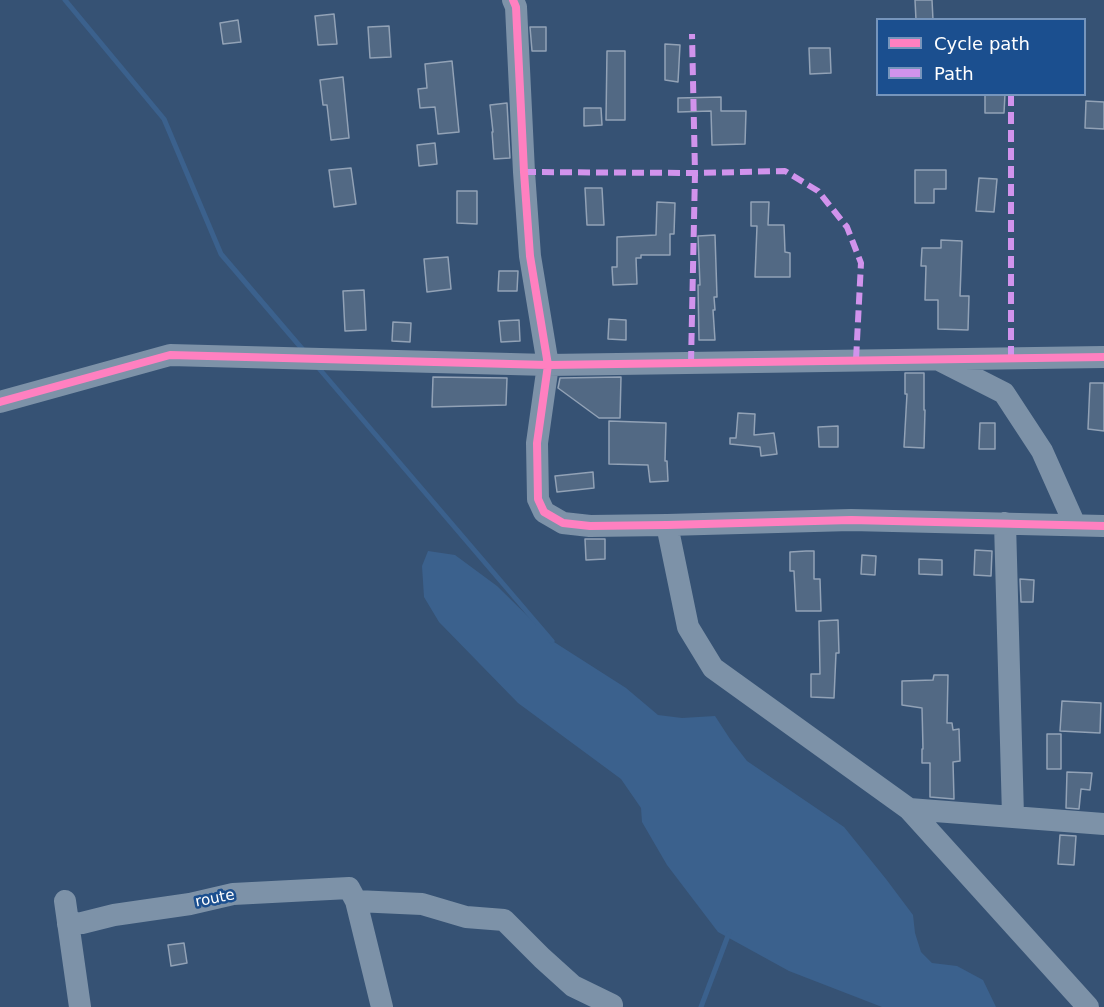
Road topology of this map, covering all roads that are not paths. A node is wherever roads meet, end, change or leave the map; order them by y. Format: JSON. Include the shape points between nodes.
{"nodes":[{"id":1,"x":513,"y":0,"type":"edge"},
{"id":2,"x":1104,"y":357,"type":"edge"},
{"id":3,"x":937,"y":359,"type":"junction"},
{"id":4,"x":548,"y":365,"type":"junction"},
{"id":5,"x":0,"y":402,"type":"edge"},
{"id":6,"x":1005,"y":523,"type":"junction"},
{"id":7,"x":667,"y":525,"type":"junction"},
{"id":8,"x":1075,"y":525,"type":"junction"},
{"id":9,"x":1104,"y":526,"type":"edge"},
{"id":10,"x":909,"y":809,"type":"junction"},
{"id":11,"x":1013,"y":816,"type":"junction"},
{"id":12,"x":1104,"y":824,"type":"edge"},
{"id":13,"x":65,"y":901,"type":"dead end"},
{"id":14,"x":356,"y":902,"type":"junction"},
{"id":15,"x":68,"y":924,"type":"junction"},
{"id":16,"x":612,"y":1005,"type":"dead end"},
{"id":17,"x":80,"y":1007,"type":"edge"},
{"id":18,"x":382,"y":1007,"type":"edge"},
{"id":19,"x":1088,"y":1007,"type":"edge"}],
"edges":[{"from":1,"to":4,"type":"street","via":[[530,256]]},
{"from":2,"to":3,"type":"street"},
{"from":3,"to":4,"type":"street"},
{"from":3,"to":8,"type":"street","via":[[1004,393],[1042,451]]},
{"from":4,"to":5,"type":"street","via":[[170,355]]},
{"from":4,"to":7,"type":"street","via":[[537,443],[538,499],[544,512],[563,523],[590,526]]},
{"from":6,"to":7,"type":"street","via":[[851,520]]},
{"from":6,"to":8,"type":"street"},
{"from":6,"to":11,"type":"street"},
{"from":7,"to":10,"type":"street","via":[[688,627],[714,668]]},
{"from":8,"to":9,"type":"street"},
{"from":10,"to":11,"type":"street"},
{"from":10,"to":19,"type":"street"},
{"from":11,"to":12,"type":"street"},
{"from":13,"to":15,"type":"street"},
{"from":14,"to":15,"type":"street","name":"route","via":[[349,888],[233,894]]},
{"from":14,"to":16,"type":"street","via":[[422,904],[466,917],[504,920],[573,986]]},
{"from":14,"to":18,"type":"street"},
{"from":15,"to":17,"type":"street"}]}
